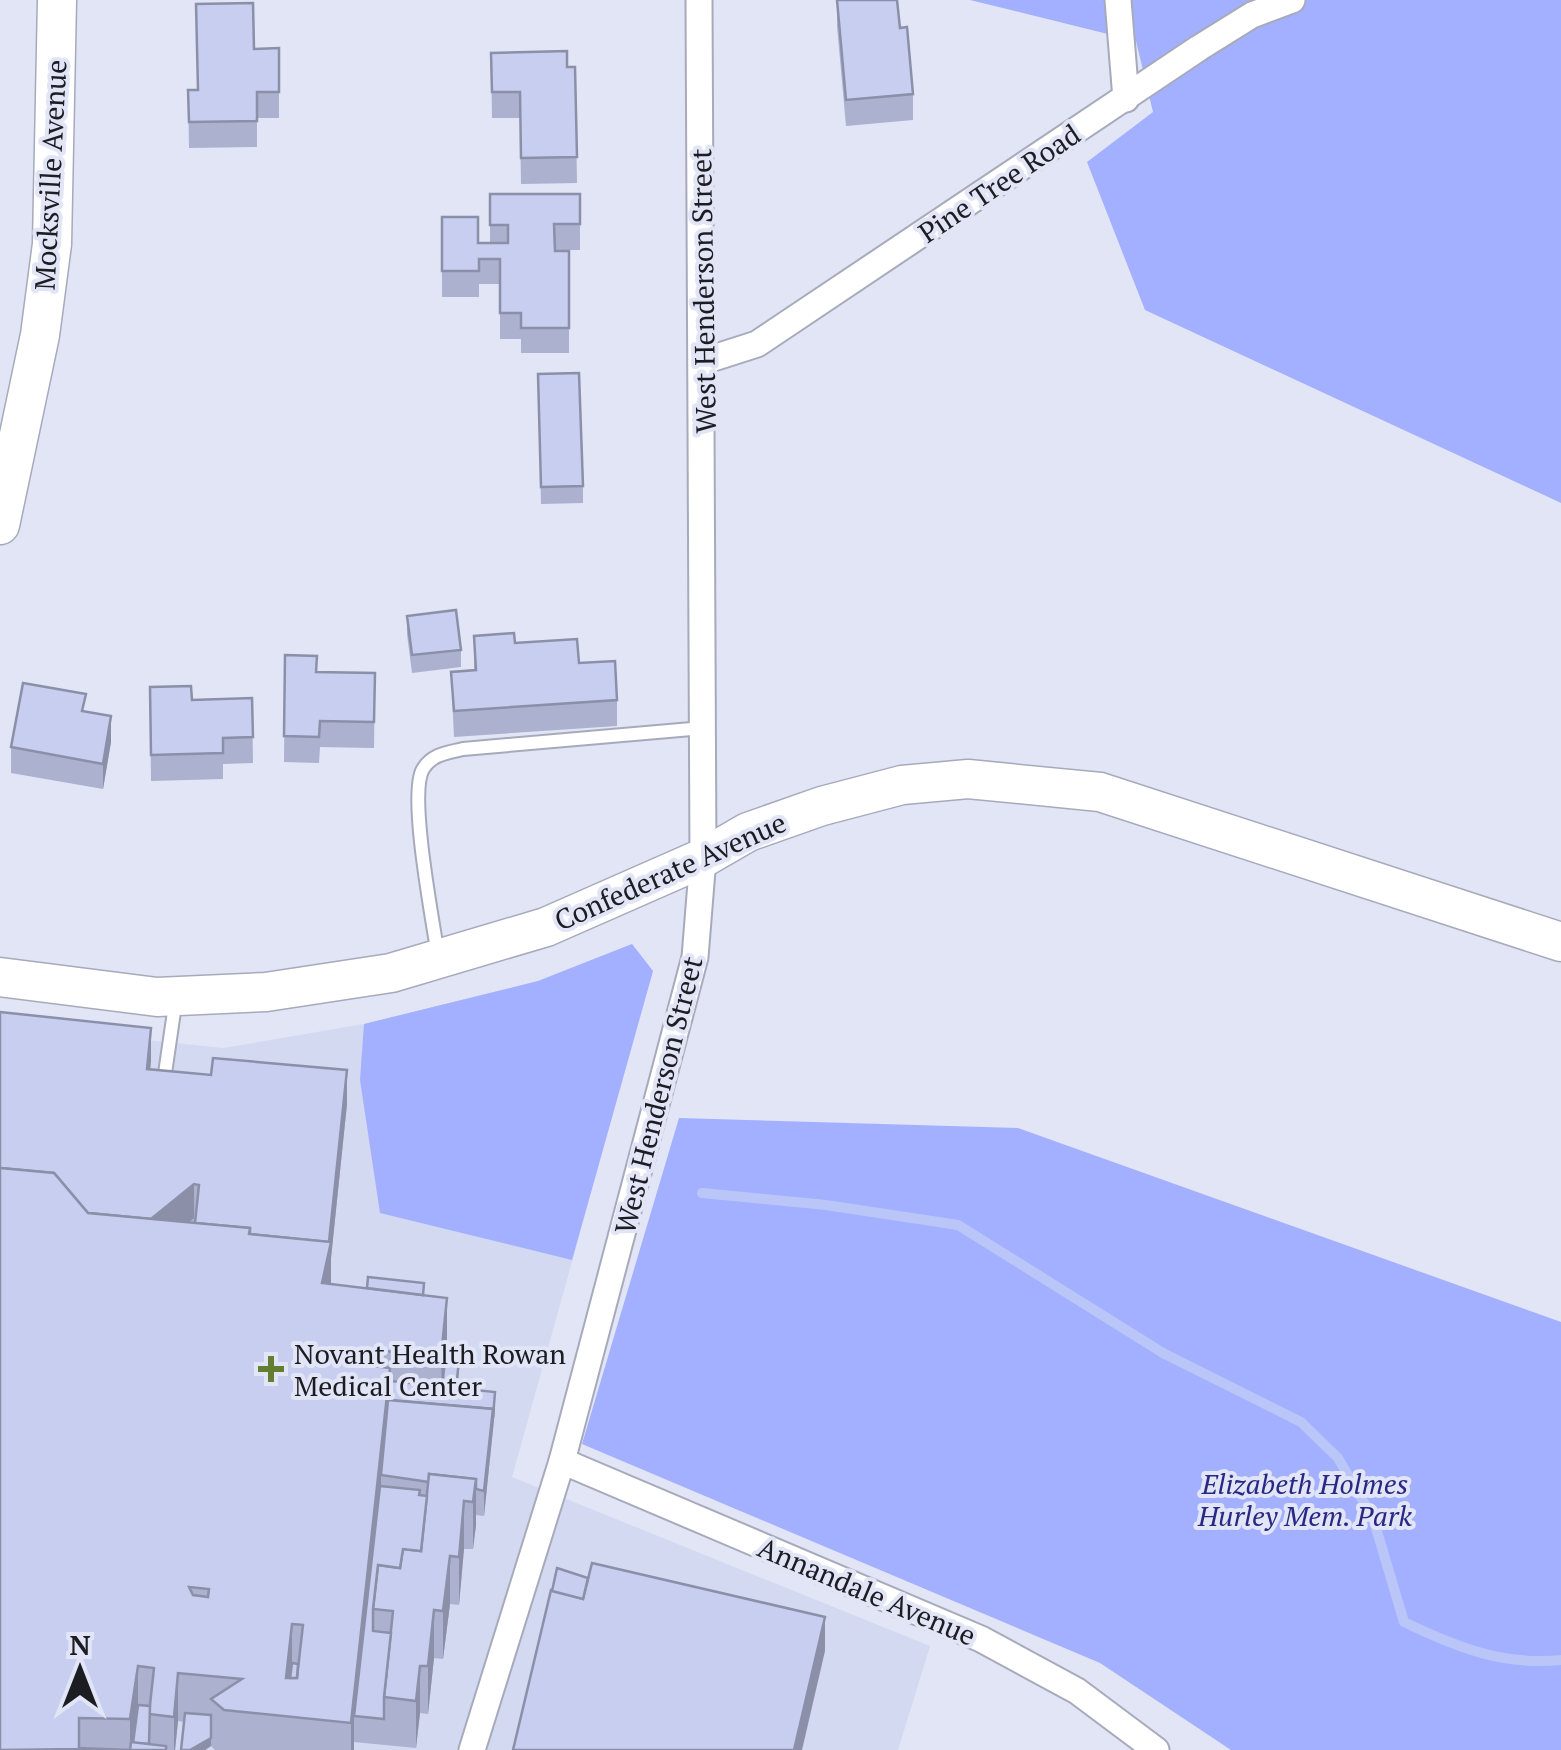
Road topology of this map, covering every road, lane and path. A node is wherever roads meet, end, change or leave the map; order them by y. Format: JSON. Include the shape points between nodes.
{"nodes":[{"id":1,"x":57,"y":0,"type":"edge"},
{"id":2,"x":700,"y":0,"type":"edge"},
{"id":3,"x":1118,"y":0,"type":"edge"},
{"id":4,"x":1292,"y":0,"type":"edge"},
{"id":5,"x":1126,"y":99,"type":"junction"},
{"id":6,"x":704,"y":361,"type":"junction"},
{"id":7,"x":0,"y":524,"type":"edge"},
{"id":8,"x":704,"y":728,"type":"junction"},
{"id":9,"x":704,"y":858,"type":"junction"},
{"id":10,"x":1561,"y":942,"type":"edge"},
{"id":11,"x":438,"y":959,"type":"junction"},
{"id":12,"x":0,"y":976,"type":"edge"},
{"id":13,"x":176,"y":996,"type":"junction"},
{"id":14,"x":162,"y":1104,"type":"edge"},
{"id":15,"x":562,"y":1461,"type":"junction"},
{"id":16,"x":472,"y":1750,"type":"edge"},
{"id":17,"x":1156,"y":1750,"type":"edge"}],
"edges":[{"from":1,"to":7,"type":"street","name":"Mocksville Avenue","via":[[52,244]]},
{"from":2,"to":6,"type":"street","name":"West Henderson Street"},
{"from":3,"to":5,"type":"street"},
{"from":4,"to":5,"type":"street","name":"Pine Tree Road","via":[[1252,15]]},
{"from":5,"to":6,"type":"street","name":"Pine Tree Road","via":[[756,344]]},
{"from":6,"to":8,"type":"street","name":"West Henderson Street"},
{"from":8,"to":9,"type":"street","name":"West Henderson Street"},
{"from":8,"to":11,"type":"lane","via":[[433,756],[420,771],[417,800]]},
{"from":9,"to":10,"type":"street","name":"Confederate Avenue","via":[[748,832],[902,784],[968,779],[1100,792]]},
{"from":9,"to":11,"type":"street","name":"Confederate Avenue","via":[[546,927]]},
{"from":9,"to":15,"type":"street","name":"West Henderson Street","via":[[696,957]]},
{"from":11,"to":13,"type":"street","name":"Confederate Avenue","via":[[266,992]]},
{"from":12,"to":13,"type":"street","name":"Confederate Avenue"},
{"from":13,"to":14,"type":"lane"},
{"from":15,"to":16,"type":"street","name":"West Henderson Street"},
{"from":15,"to":17,"type":"street","name":"Annandale Avenue","via":[[981,1639],[1077,1691]]}]}
